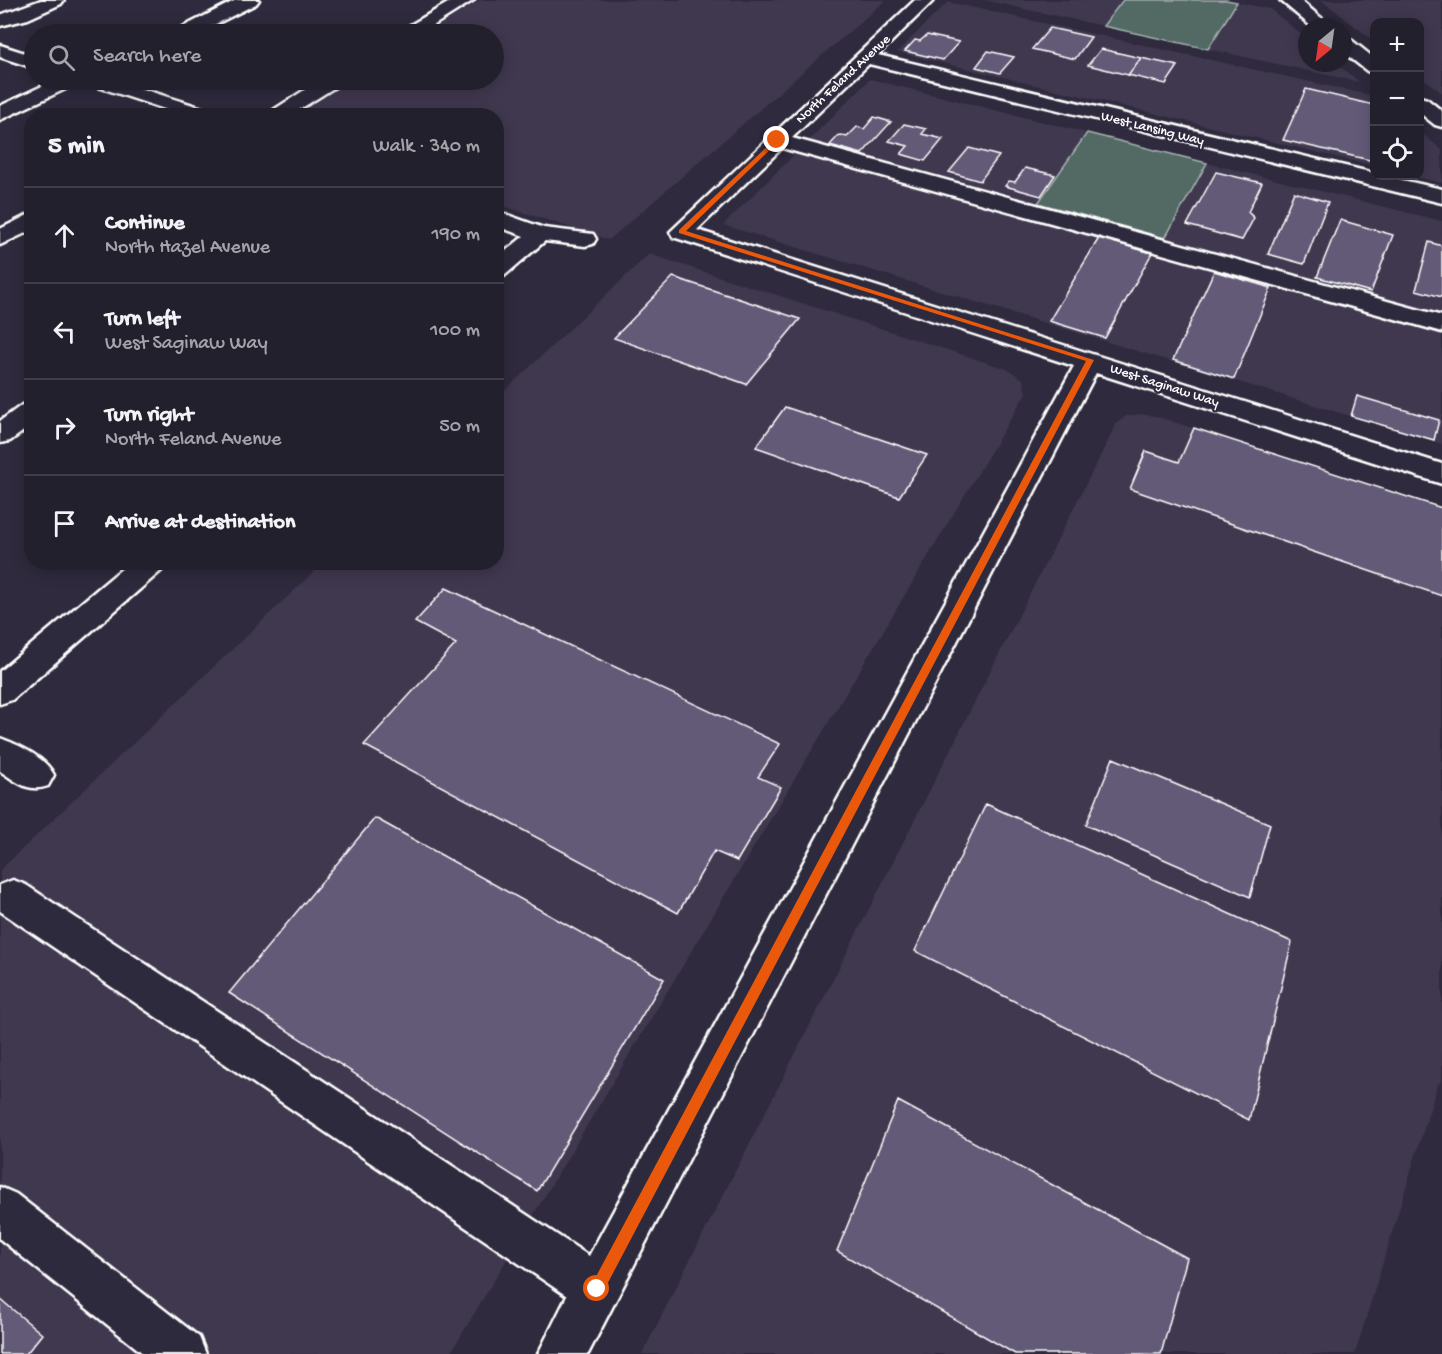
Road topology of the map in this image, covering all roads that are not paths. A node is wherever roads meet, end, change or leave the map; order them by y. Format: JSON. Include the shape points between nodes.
{"nodes":[{"id":1,"x":55,"y":0,"type":"edge"},
{"id":2,"x":250,"y":0,"type":"edge"},
{"id":3,"x":465,"y":0,"type":"edge"},
{"id":4,"x":925,"y":0,"type":"edge"},
{"id":5,"x":1289,"y":0,"type":"edge"},
{"id":6,"x":1312,"y":18,"type":"edge"},
{"id":7,"x":0,"y":21,"type":"edge"},
{"id":8,"x":203,"y":24,"type":"edge"},
{"id":9,"x":425,"y":24,"type":"edge"},
{"id":10,"x":1352,"y":50,"type":"edge"},
{"id":11,"x":0,"y":51,"type":"edge"},
{"id":12,"x":864,"y":57,"type":"junction"},
{"id":13,"x":24,"y":59,"type":"edge"},
{"id":14,"x":1370,"y":64,"type":"edge"},
{"id":15,"x":49,"y":90,"type":"edge"},
{"id":16,"x":127,"y":90,"type":"edge"},
{"id":17,"x":317,"y":90,"type":"edge"},
{"id":18,"x":1424,"y":107,"type":"edge"},
{"id":19,"x":183,"y":108,"type":"edge"},
{"id":20,"x":287,"y":108,"type":"edge"},
{"id":21,"x":0,"y":114,"type":"edge"},
{"id":22,"x":1442,"y":121,"type":"edge"},
{"id":23,"x":777,"y":140,"type":"junction"},
{"id":24,"x":1442,"y":196,"type":"edge"},
{"id":25,"x":504,"y":221,"type":"edge"},
{"id":26,"x":24,"y":224,"type":"edge"},
{"id":27,"x":681,"y":232,"type":"joint"},
{"id":28,"x":540,"y":234,"type":"junction"},
{"id":29,"x":0,"y":238,"type":"edge"},
{"id":30,"x":585,"y":239,"type":"dead end"},
{"id":31,"x":504,"y":264,"type":"edge"},
{"id":32,"x":1442,"y":324,"type":"edge"},
{"id":33,"x":1090,"y":360,"type":"junction"},
{"id":34,"x":24,"y":417,"type":"edge"},
{"id":35,"x":0,"y":434,"type":"edge"},
{"id":36,"x":1442,"y":474,"type":"edge"},
{"id":37,"x":142,"y":570,"type":"edge"},
{"id":38,"x":0,"y":690,"type":"edge"},
{"id":39,"x":0,"y":753,"type":"edge"},
{"id":40,"x":36,"y":775,"type":"dead end"},
{"id":41,"x":13,"y":898,"type":"dead end"},
{"id":42,"x":0,"y":1210,"type":"edge"},
{"id":43,"x":597,"y":1289,"type":"junction"},
{"id":44,"x":182,"y":1354,"type":"edge"},
{"id":45,"x":562,"y":1354,"type":"edge"}],
"edges":[{"from":1,"to":7,"type":"street"},
{"from":2,"to":8,"type":"street"},
{"from":3,"to":9,"type":"street"},
{"from":4,"to":12,"type":"street","name":"North Feland Avenue"},
{"from":5,"to":6,"type":"street"},
{"from":10,"to":14,"type":"street"},
{"from":11,"to":13,"type":"street"},
{"from":12,"to":23,"type":"street","name":"North Feland Avenue"},
{"from":12,"to":24,"type":"street","name":"West Lansing Way"},
{"from":15,"to":21,"type":"street"},
{"from":16,"to":19,"type":"street"},
{"from":17,"to":20,"type":"street"},
{"from":18,"to":22,"type":"street"},
{"from":23,"to":27,"type":"street","name":"North Feland Avenue"},
{"from":23,"to":32,"type":"street"},
{"from":25,"to":28,"type":"street"},
{"from":26,"to":29,"type":"street"},
{"from":27,"to":33,"type":"street","name":"West Saginaw Way"},
{"from":28,"to":30,"type":"street"},
{"from":28,"to":31,"type":"street"},
{"from":33,"to":36,"type":"street","name":"West Saginaw Way"},
{"from":33,"to":43,"type":"street"},
{"from":34,"to":35,"type":"street"},
{"from":37,"to":38,"type":"street"},
{"from":39,"to":40,"type":"street"},
{"from":41,"to":43,"type":"street"},
{"from":42,"to":44,"type":"street"},
{"from":43,"to":45,"type":"street"}]}
